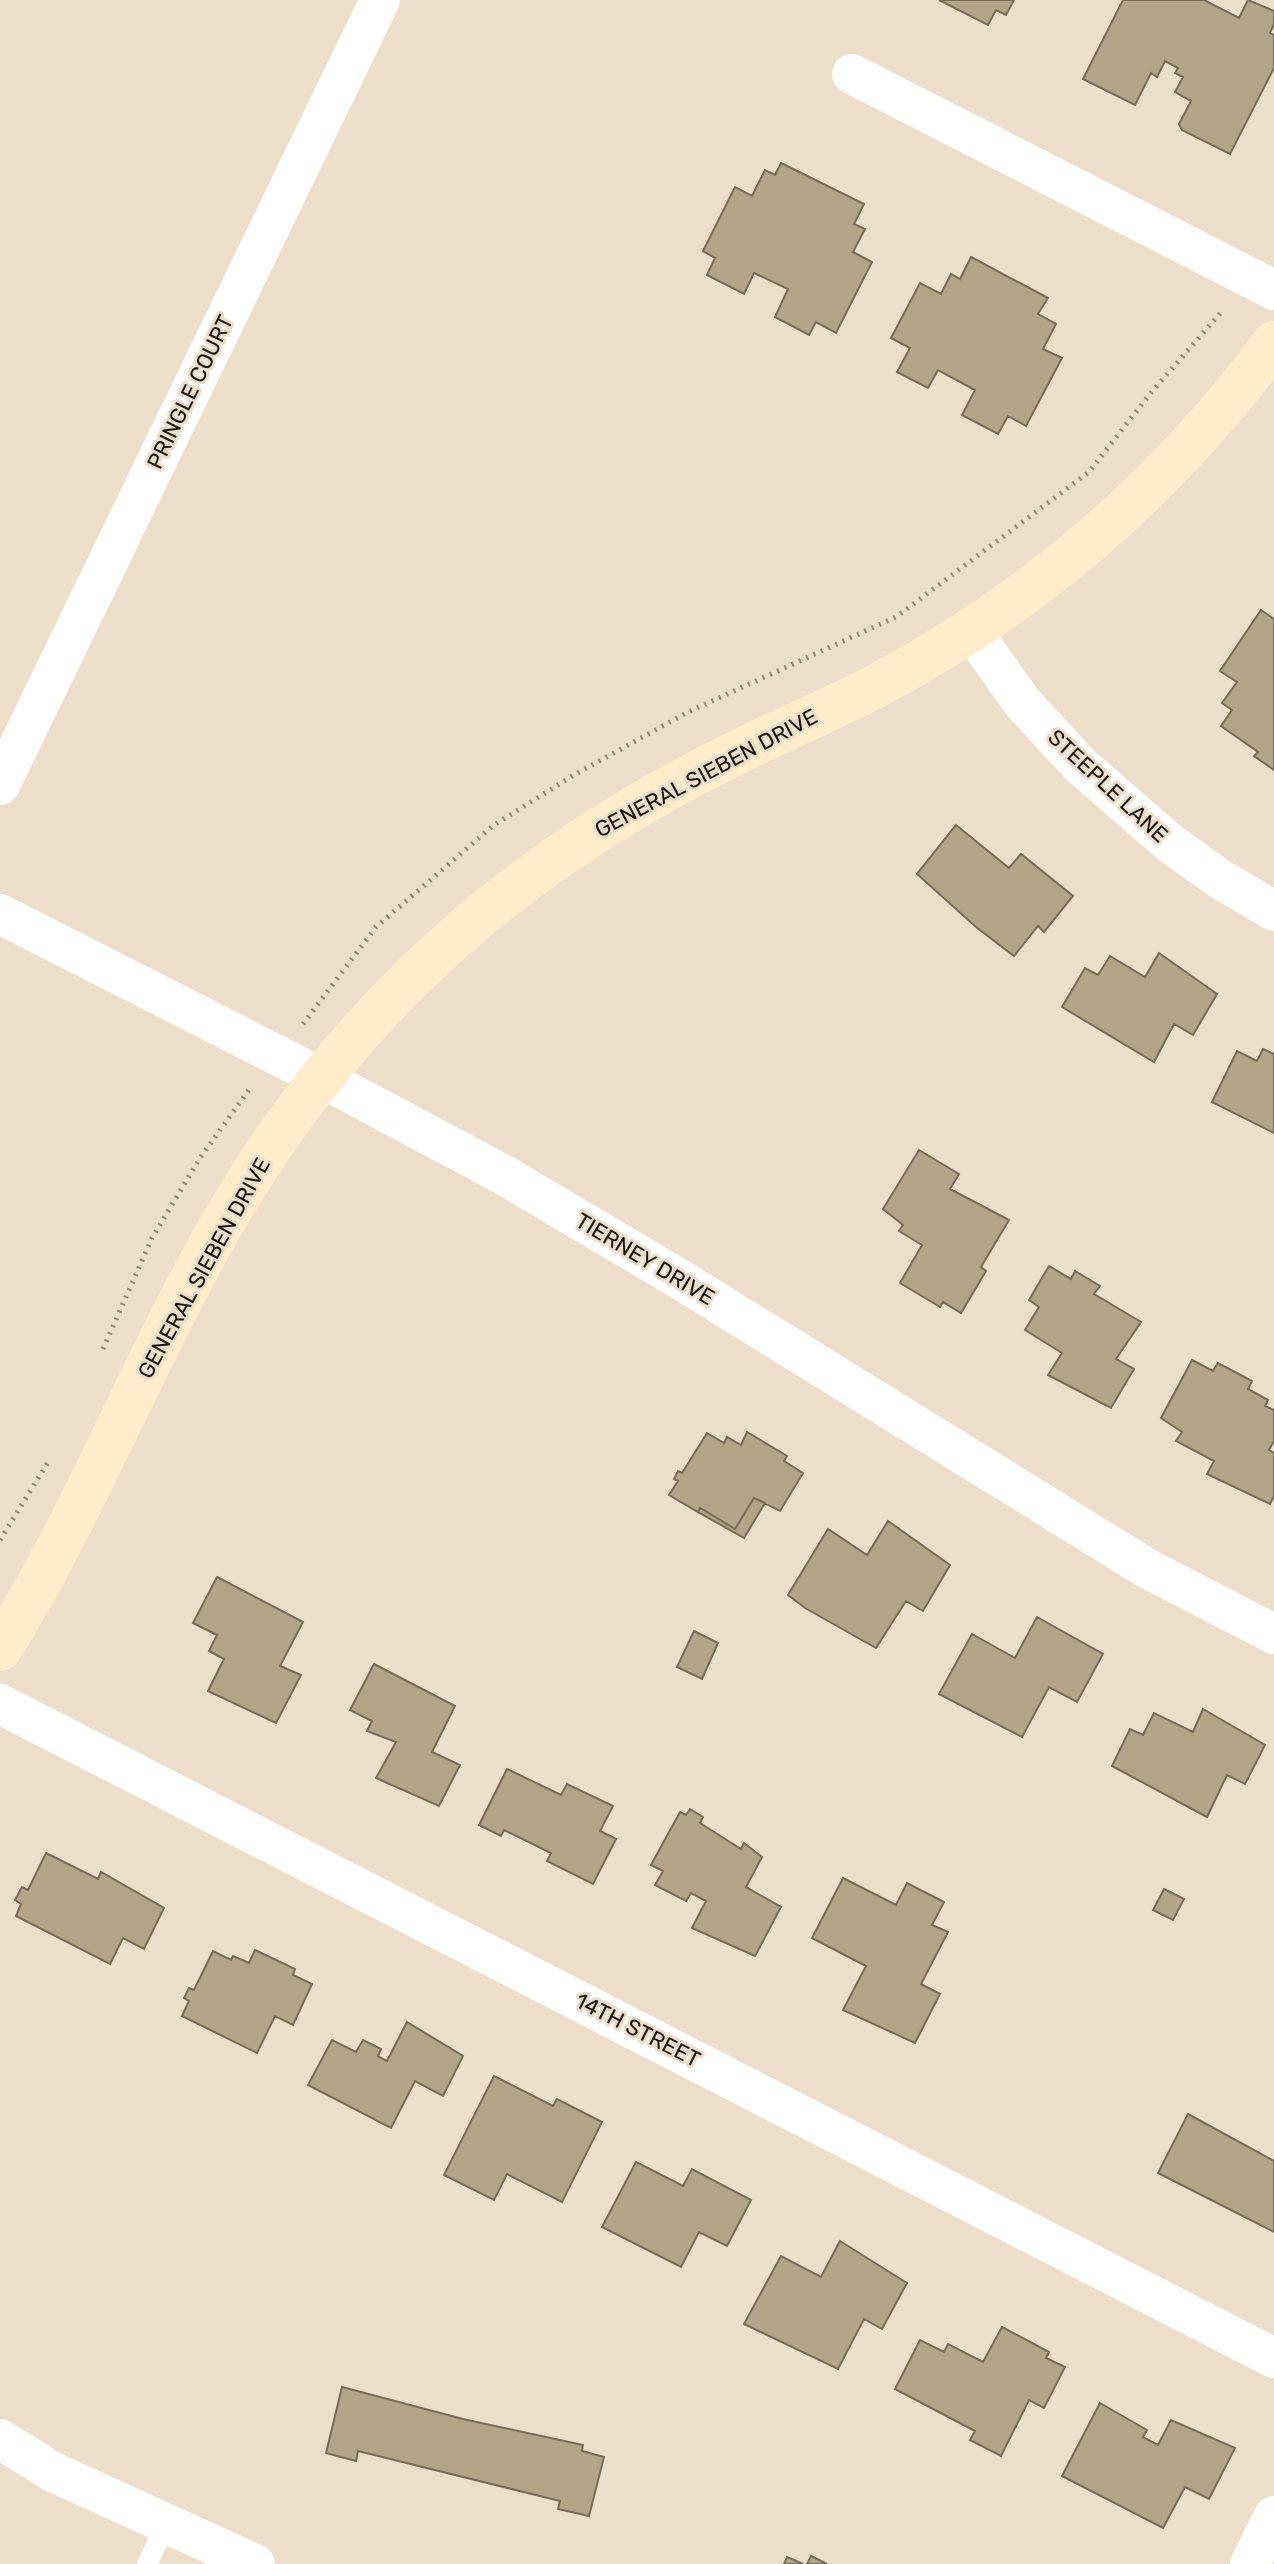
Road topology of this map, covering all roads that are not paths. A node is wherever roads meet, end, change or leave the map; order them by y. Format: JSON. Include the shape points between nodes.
{"nodes":[{"id":1,"x":380,"y":0,"type":"edge"},
{"id":2,"x":852,"y":74,"type":"dead end"},
{"id":3,"x":1274,"y":290,"type":"edge"},
{"id":4,"x":1274,"y":343,"type":"edge"},
{"id":5,"x":971,"y":630,"type":"junction"},
{"id":6,"x":0,"y":785,"type":"edge"},
{"id":7,"x":1274,"y":911,"type":"edge"},
{"id":8,"x":0,"y":914,"type":"edge"},
{"id":9,"x":322,"y":1078,"type":"junction"},
{"id":10,"x":1274,"y":1634,"type":"edge"},
{"id":11,"x":0,"y":1649,"type":"edge"},
{"id":12,"x":0,"y":1704,"type":"edge"},
{"id":13,"x":1274,"y":2358,"type":"edge"},
{"id":14,"x":0,"y":2439,"type":"edge"},
{"id":15,"x":1274,"y":2516,"type":"edge"},
{"id":16,"x":167,"y":2523,"type":"junction"},
{"id":17,"x":244,"y":2562,"type":"edge"},
{"id":18,"x":147,"y":2564,"type":"edge"},
{"id":19,"x":1250,"y":2564,"type":"edge"}],
"edges":[{"from":1,"to":6,"type":"street","name":"PRINGLE COURT"},
{"from":2,"to":3,"type":"street"},
{"from":4,"to":5,"type":"street","name":"GENERAL SIEBEN DRIVE","via":[[1147,490],[1087,546]]},
{"from":5,"to":7,"type":"street","name":"STEEPLE LANE","via":[[1022,702],[1080,765],[1171,844]]},
{"from":5,"to":9,"type":"street","name":"GENERAL SIEBEN DRIVE","via":[[880,684],[726,757],[586,835],[535,871],[425,966]]},
{"from":8,"to":9,"type":"street","name":"TIERNEY DRIVE"},
{"from":9,"to":10,"type":"street","name":"TIERNEY DRIVE","via":[[504,1175],[1148,1569]]},
{"from":9,"to":11,"type":"street","name":"GENERAL SIEBEN DRIVE","via":[[252,1175],[190,1284]]},
{"from":12,"to":13,"type":"street","name":"14TH STREET"},
{"from":14,"to":16,"type":"street","via":[[53,2472]]},
{"from":15,"to":19,"type":"street"},
{"from":16,"to":17,"type":"street"},
{"from":16,"to":18,"type":"lane"}]}
